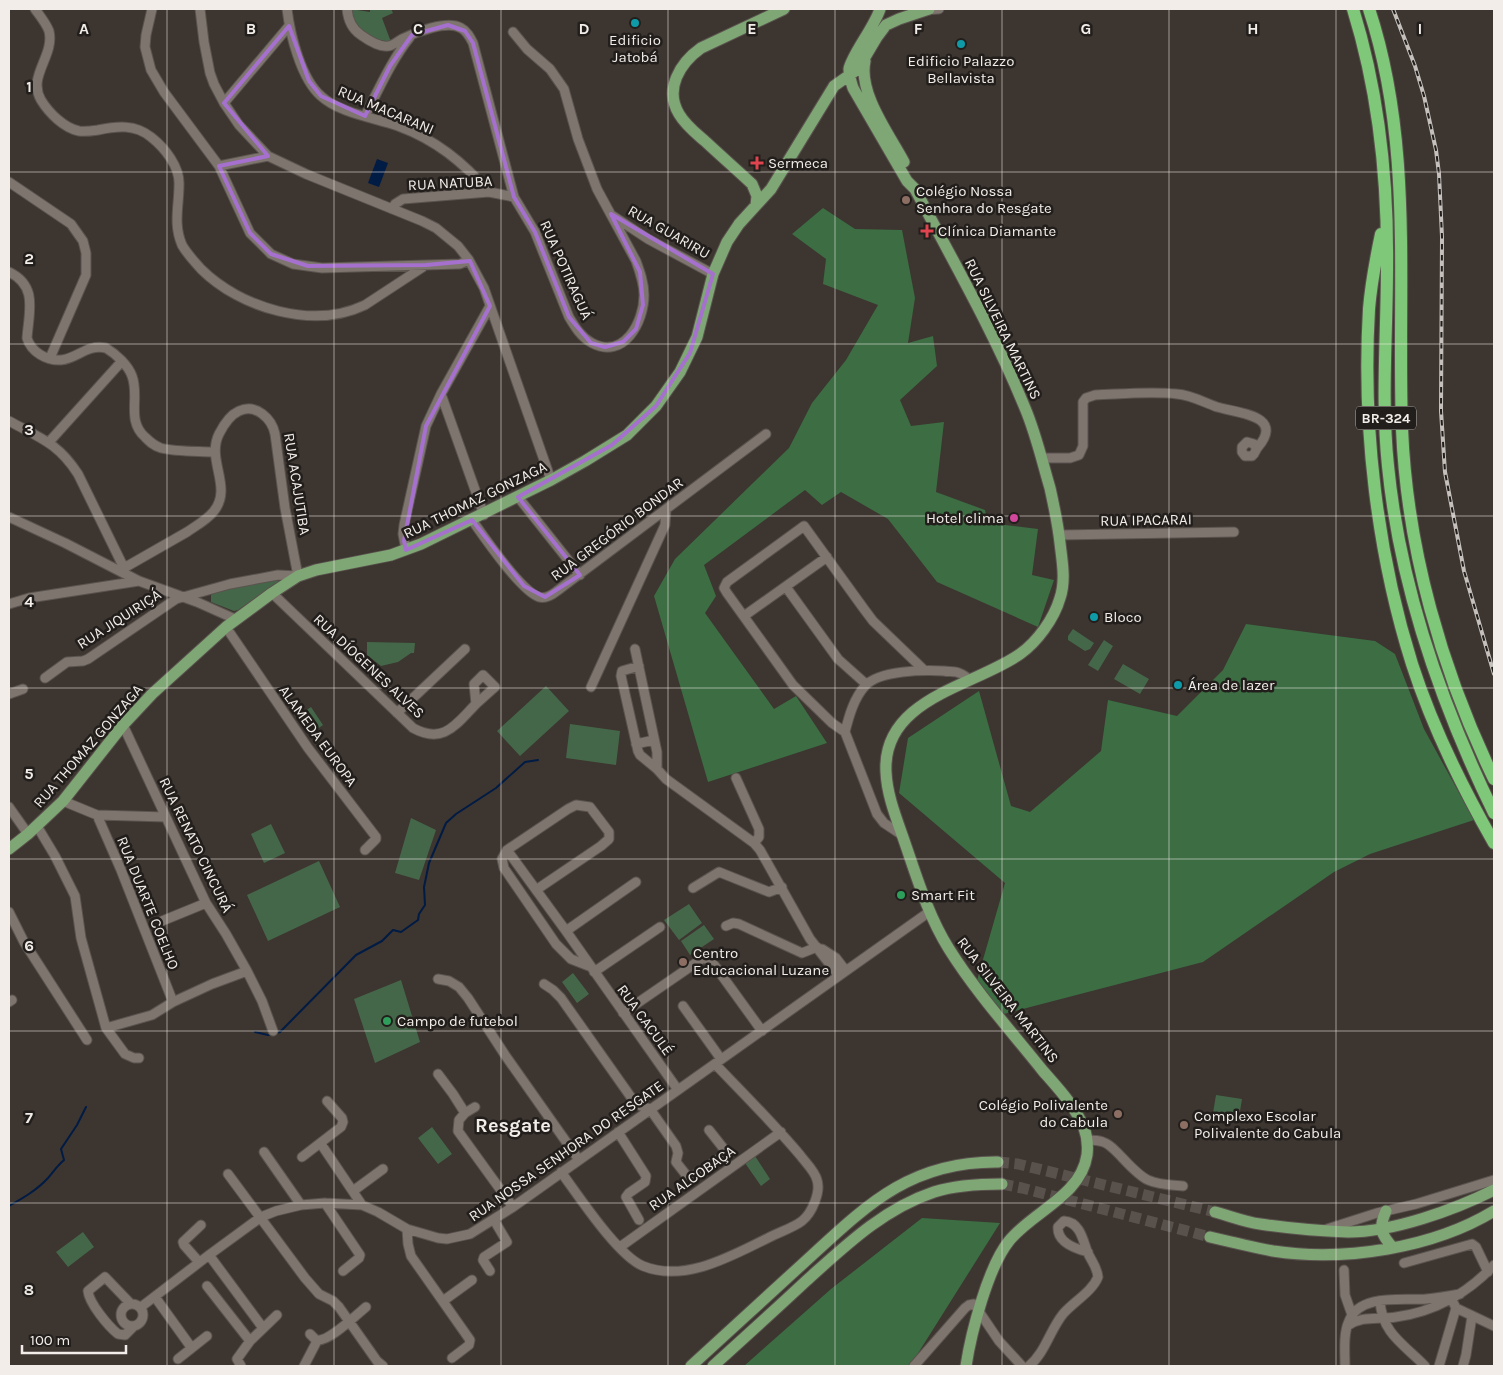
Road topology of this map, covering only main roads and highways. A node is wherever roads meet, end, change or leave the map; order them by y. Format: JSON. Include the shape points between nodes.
{"nodes":[{"id":1,"x":784,"y":9,"type":"edge"},
{"id":2,"x":880,"y":9,"type":"edge"},
{"id":3,"x":1353,"y":9,"type":"edge"},
{"id":4,"x":1369,"y":9,"type":"edge"},
{"id":5,"x":927,"y":10,"type":"edge"},
{"id":6,"x":866,"y":58,"type":"junction"},
{"id":7,"x":850,"y":74,"type":"junction"},
{"id":8,"x":856,"y":96,"type":"junction"},
{"id":9,"x":825,"y":101,"type":"junction"},
{"id":10,"x":775,"y":181,"type":"junction"},
{"id":11,"x":752,"y":184,"type":"junction"},
{"id":12,"x":915,"y":189,"type":"junction"},
{"id":13,"x":756,"y":205,"type":"junction"},
{"id":14,"x":1386,"y":207,"type":"junction"},
{"id":15,"x":1387,"y":563,"type":"junction"},
{"id":16,"x":1430,"y":659,"type":"junction"},
{"id":17,"x":1494,"y":780,"type":"edge"},
{"id":18,"x":1494,"y":813,"type":"edge"},
{"id":19,"x":1494,"y":843,"type":"edge"},
{"id":20,"x":9,"y":849,"type":"edge"},
{"id":21,"x":998,"y":1162,"type":"tunnel mouth"},
{"id":22,"x":1002,"y":1184,"type":"tunnel mouth"},
{"id":23,"x":1494,"y":1190,"type":"edge"},
{"id":24,"x":1386,"y":1211,"type":"road end"},
{"id":25,"x":1215,"y":1212,"type":"tunnel mouth"},
{"id":26,"x":1494,"y":1212,"type":"edge"},
{"id":27,"x":1380,"y":1228,"type":"junction"},
{"id":28,"x":1210,"y":1237,"type":"tunnel mouth"},
{"id":29,"x":1393,"y":1248,"type":"junction"},
{"id":30,"x":691,"y":1366,"type":"edge"},
{"id":31,"x":713,"y":1366,"type":"edge"},
{"id":32,"x":966,"y":1366,"type":"edge"}],
"edges":[{"from":1,"to":11,"type":"main road","via":[[700,48],[680,67],[675,82],[673,98],[678,114]]},
{"from":2,"to":7,"type":"main road","via":[[852,62]]},
{"from":3,"to":14,"type":"highway","number":"BR-324","via":[[1377,107]]},
{"from":4,"to":17,"type":"highway","number":"BR-324","via":[[1387,75],[1399,164],[1402,430],[1409,505],[1444,654]]},
{"from":5,"to":6,"type":"main road","via":[[886,25]]},
{"from":6,"to":7,"type":"main road","name":"RUA THOMAZ GONZAGA"},
{"from":6,"to":12,"type":"main road","name":"RUA SILVEIRA MARTINS","via":[[863,76],[866,91],[913,178]]},
{"from":7,"to":8,"type":"main road","name":"RUA SILVEIRA MARTINS"},
{"from":7,"to":9,"type":"main road","name":"RUA THOMAZ GONZAGA","via":[[834,86]]},
{"from":8,"to":9,"type":"main road","via":[[840,91]]},
{"from":8,"to":12,"type":"main road","name":"RUA SILVEIRA MARTINS"},
{"from":9,"to":10,"type":"main road","name":"RUA THOMAZ GONZAGA"},
{"from":10,"to":11,"type":"main road","via":[[764,187]]},
{"from":10,"to":13,"type":"main road","name":"RUA THOMAZ GONZAGA"},
{"from":11,"to":13,"type":"main road","via":[[757,196]]},
{"from":12,"to":32,"type":"main road","name":"RUA SILVEIRA MARTINS","via":[[982,314],[1026,408],[1043,458],[1064,569],[1060,600],[1045,628],[1031,644],[1020,654],[942,693],[912,713],[892,742],[886,769],[891,802],[937,929],[958,963],[1068,1101],[1084,1128],[1087,1140],[1085,1163],[1073,1184],[1020,1229],[1001,1252],[990,1276]]},
{"from":13,"to":20,"type":"main road","name":"RUA THOMAZ GONZAGA","via":[[727,242],[713,274],[690,353],[656,406],[627,435],[551,480],[406,550],[327,566],[298,576],[272,593],[236,619],[166,681],[123,725],[63,801]]},
{"from":14,"to":15,"type":"highway","via":[[1369,308],[1368,389],[1374,467]]},
{"from":14,"to":16,"type":"highway","number":"BR-324","via":[[1388,465],[1402,554]]},
{"from":15,"to":16,"type":"highway"},
{"from":15,"to":19,"type":"highway","via":[[1398,617],[1426,702]]},
{"from":16,"to":18,"type":"highway","number":"BR-324","via":[[1467,758]]},
{"from":21,"to":30,"type":"main road","via":[[958,1164],[936,1169],[885,1193]]},
{"from":22,"to":31,"type":"main road","via":[[971,1184],[934,1192],[877,1220]]},
{"from":23,"to":27,"type":"main road","via":[[1437,1214]]},
{"from":24,"to":27,"type":"main road"},
{"from":25,"to":27,"type":"main road","via":[[1259,1224],[1349,1232]]},
{"from":26,"to":29,"type":"main road","via":[[1456,1230]]},
{"from":27,"to":29,"type":"main road"},
{"from":28,"to":29,"type":"main road","via":[[1275,1251],[1361,1252]]}]}
